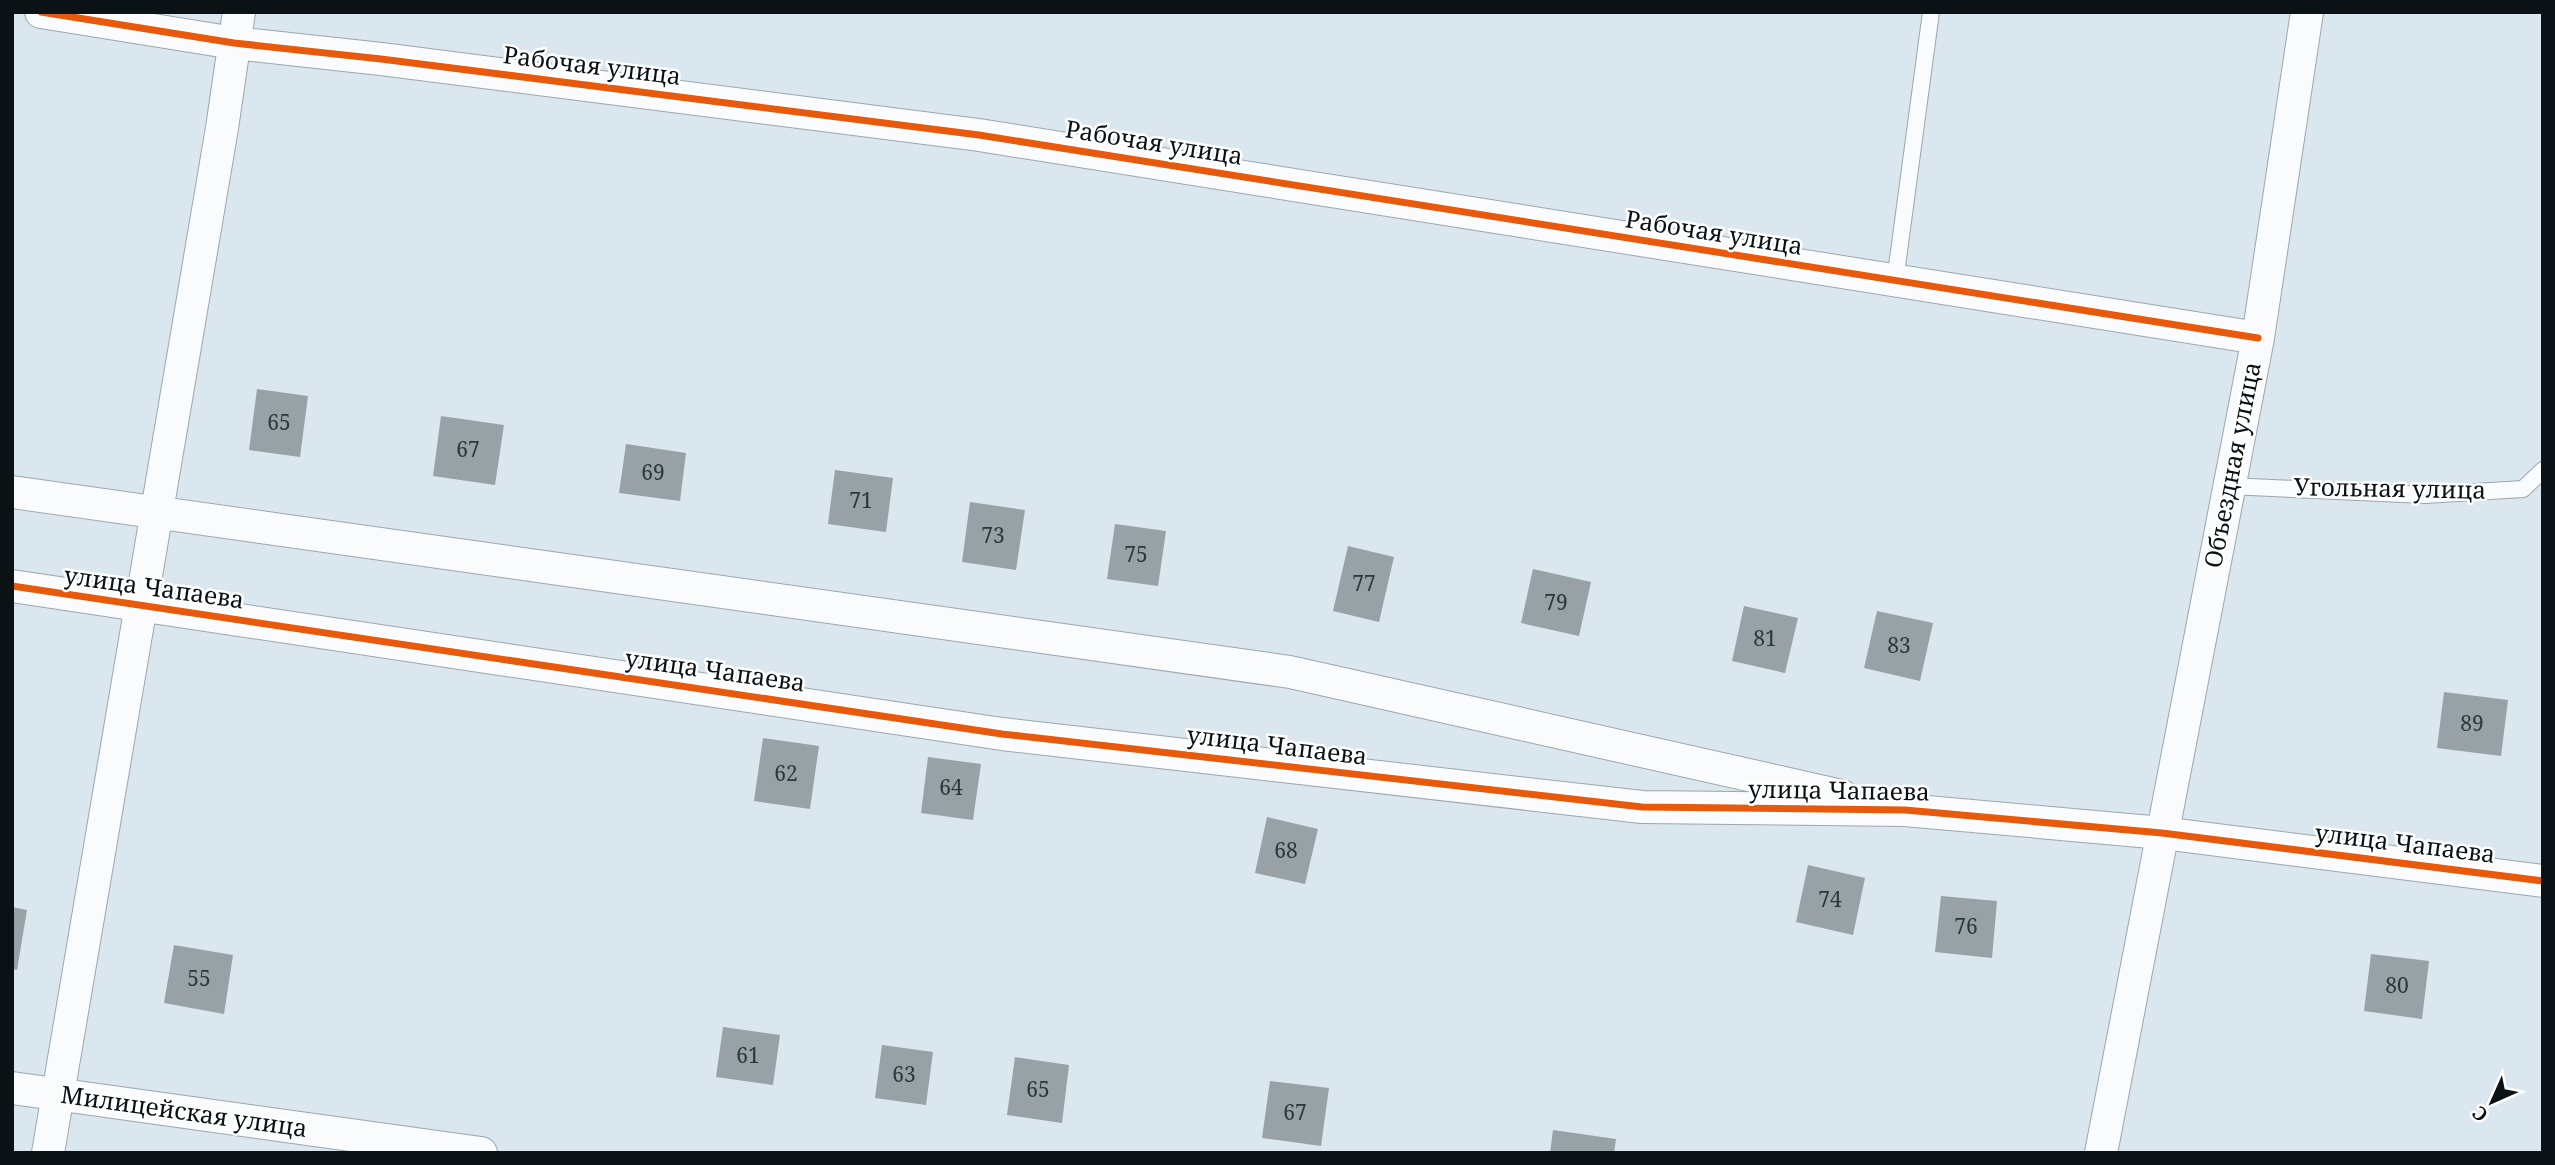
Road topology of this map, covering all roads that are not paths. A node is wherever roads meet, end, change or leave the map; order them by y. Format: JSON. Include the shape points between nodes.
{"nodes":[{"id":1,"x":41,"y":12,"type":"edge"},
{"id":2,"x":1931,"y":12,"type":"edge"},
{"id":3,"x":2307,"y":12,"type":"edge"},
{"id":4,"x":236,"y":27,"type":"edge"},
{"id":5,"x":1895,"y":281,"type":"junction"},
{"id":6,"x":2258,"y":338,"type":"junction"},
{"id":7,"x":2543,"y":470,"type":"edge"},
{"id":8,"x":2230,"y":486,"type":"junction"},
{"id":9,"x":12,"y":492,"type":"edge"},
{"id":10,"x":156,"y":512,"type":"junction"},
{"id":11,"x":12,"y":586,"type":"edge"},
{"id":12,"x":141,"y":605,"type":"junction"},
{"id":13,"x":1905,"y":810,"type":"junction"},
{"id":14,"x":2162,"y":833,"type":"junction"},
{"id":15,"x":2543,"y":881,"type":"edge"},
{"id":16,"x":12,"y":1088,"type":"edge"},
{"id":17,"x":57,"y":1094,"type":"junction"},
{"id":18,"x":48,"y":1153,"type":"edge"},
{"id":19,"x":481,"y":1153,"type":"edge"},
{"id":20,"x":2101,"y":1153,"type":"edge"}],
"edges":[{"from":1,"to":4,"type":"street","name":"Рабочая улица"},
{"from":2,"to":5,"type":"lane"},
{"from":3,"to":6,"type":"street","name":"Объездная улица"},
{"from":4,"to":5,"type":"street","name":"Рабочая улица","via":[[381,59],[979,135]]},
{"from":4,"to":10,"type":"street"},
{"from":5,"to":6,"type":"street","name":"Рабочая улица"},
{"from":6,"to":8,"type":"street","name":"Объездная улица"},
{"from":7,"to":8,"type":"lane","name":"Угольная улица","via":[[2523,489],[2425,495]]},
{"from":8,"to":14,"type":"street","name":"Объездная улица"},
{"from":9,"to":10,"type":"street","name":"улица Чапаева"},
{"from":10,"to":12,"type":"street"},
{"from":10,"to":13,"type":"street","name":"улица Чапаева","via":[[1290,672]]},
{"from":11,"to":12,"type":"street","name":"улица Чапаева"},
{"from":12,"to":13,"type":"street","name":"улица Чапаева","via":[[1002,734],[1642,807]]},
{"from":12,"to":17,"type":"street"},
{"from":13,"to":14,"type":"street","name":"улица Чапаева"},
{"from":14,"to":15,"type":"street","name":"улица Чапаева"},
{"from":14,"to":20,"type":"street","name":"Объездная улица"},
{"from":16,"to":17,"type":"street","name":"Милицейская улица"},
{"from":17,"to":18,"type":"street"},
{"from":17,"to":19,"type":"street","name":"Милицейская улица"}]}
